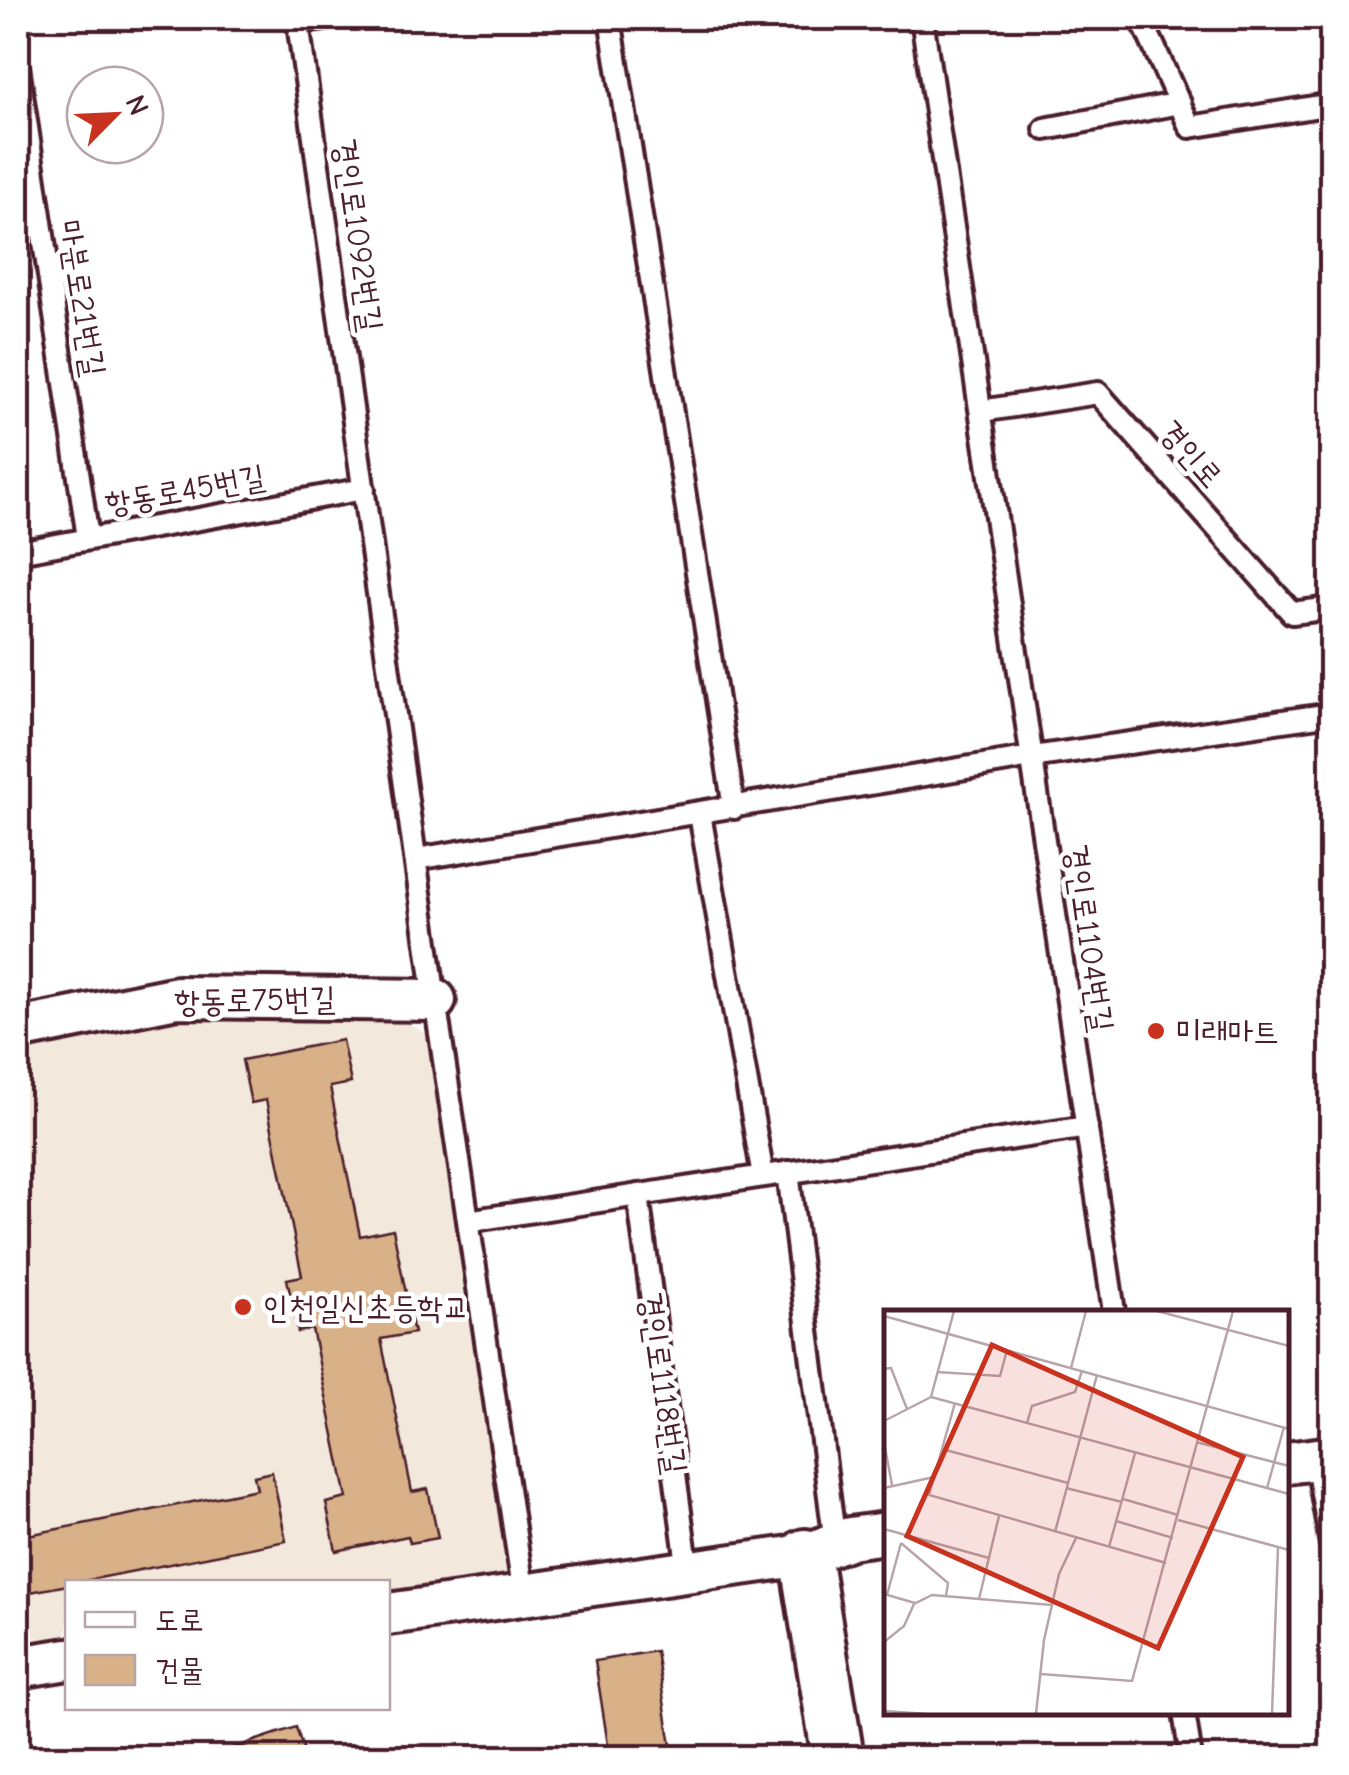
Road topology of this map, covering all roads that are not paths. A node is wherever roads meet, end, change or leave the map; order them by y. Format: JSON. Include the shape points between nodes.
{"nodes":[{"id":1,"x":332,"y":18,"type":"edge"},
{"id":2,"x":610,"y":18,"type":"edge"},
{"id":3,"x":922,"y":18,"type":"edge"},
{"id":4,"x":1142,"y":18,"type":"edge"},
{"id":5,"x":18,"y":67,"type":"edge"},
{"id":6,"x":1180,"y":104,"type":"junction"},
{"id":7,"x":1332,"y":104,"type":"edge"},
{"id":8,"x":1045,"y":129,"type":"dead end"},
{"id":9,"x":980,"y":410,"type":"junction"},
{"id":10,"x":364,"y":489,"type":"junction"},
{"id":11,"x":88,"y":538,"type":"junction"},
{"id":12,"x":18,"y":552,"type":"edge"},
{"id":13,"x":1332,"y":608,"type":"edge"},
{"id":14,"x":1332,"y":714,"type":"edge"},
{"id":15,"x":1032,"y":757,"type":"junction"},
{"id":16,"x":734,"y":808,"type":"junction"},
{"id":17,"x":700,"y":814,"type":"junction"},
{"id":18,"x":416,"y":858,"type":"junction"},
{"id":19,"x":435,"y":1000,"type":"junction"},
{"id":20,"x":18,"y":1028,"type":"edge"},
{"id":21,"x":1086,"y":1126,"type":"junction"},
{"id":22,"x":788,"y":1172,"type":"junction"},
{"id":23,"x":763,"y":1176,"type":"junction"},
{"id":24,"x":638,"y":1195,"type":"junction"},
{"id":25,"x":468,"y":1221,"type":"junction"},
{"id":26,"x":1114,"y":1310,"type":"edge"},
{"id":27,"x":1312,"y":1459,"type":"edge"},
{"id":28,"x":884,"y":1532,"type":"edge"},
{"id":29,"x":820,"y":1550,"type":"junction"},
{"id":30,"x":1332,"y":1550,"type":"edge"},
{"id":31,"x":688,"y":1572,"type":"junction"},
{"id":32,"x":524,"y":1595,"type":"junction"},
{"id":33,"x":390,"y":1614,"type":"edge"},
{"id":34,"x":65,"y":1660,"type":"edge"},
{"id":35,"x":18,"y":1666,"type":"edge"},
{"id":36,"x":1184,"y":1715,"type":"edge"},
{"id":37,"x":838,"y":1758,"type":"edge"},
{"id":38,"x":1191,"y":1758,"type":"edge"}],
"edges":[{"from":1,"to":10,"type":"lane","name":"경인로1092번길","via":[[298,23]]},
{"from":2,"to":16,"type":"lane"},
{"from":3,"to":9,"type":"lane"},
{"from":4,"to":6,"type":"lane"},
{"from":5,"to":11,"type":"lane","name":"마분로21번길"},
{"from":6,"to":7,"type":"lane","via":[[1190,127]]},
{"from":6,"to":8,"type":"lane"},
{"from":9,"to":13,"type":"lane","name":"경인로","via":[[1098,394],[1292,613]]},
{"from":9,"to":15,"type":"lane","name":"경인로1104번길"},
{"from":10,"to":11,"type":"lane","name":"항동로45번길"},
{"from":10,"to":18,"type":"lane"},
{"from":11,"to":12,"type":"lane","name":"항동로45번길"},
{"from":14,"to":15,"type":"lane"},
{"from":15,"to":16,"type":"lane"},
{"from":15,"to":21,"type":"lane","name":"경인로1104번길"},
{"from":16,"to":17,"type":"lane"},
{"from":17,"to":18,"type":"lane"},
{"from":17,"to":23,"type":"lane"},
{"from":18,"to":19,"type":"lane"},
{"from":19,"to":20,"type":"street","name":"항동로75번길","via":[[177,997]]},
{"from":19,"to":25,"type":"lane"},
{"from":21,"to":22,"type":"lane"},
{"from":21,"to":26,"type":"lane"},
{"from":22,"to":23,"type":"lane"},
{"from":22,"to":29,"type":"lane"},
{"from":23,"to":24,"type":"lane"},
{"from":24,"to":25,"type":"lane"},
{"from":24,"to":31,"type":"lane","name":"경인로1118번길"},
{"from":25,"to":32,"type":"lane"},
{"from":27,"to":30,"type":"lane"},
{"from":28,"to":29,"type":"street"},
{"from":29,"to":31,"type":"street"},
{"from":29,"to":37,"type":"street"},
{"from":31,"to":32,"type":"street"},
{"from":32,"to":33,"type":"street"},
{"from":34,"to":35,"type":"street"},
{"from":36,"to":38,"type":"lane"}]}
